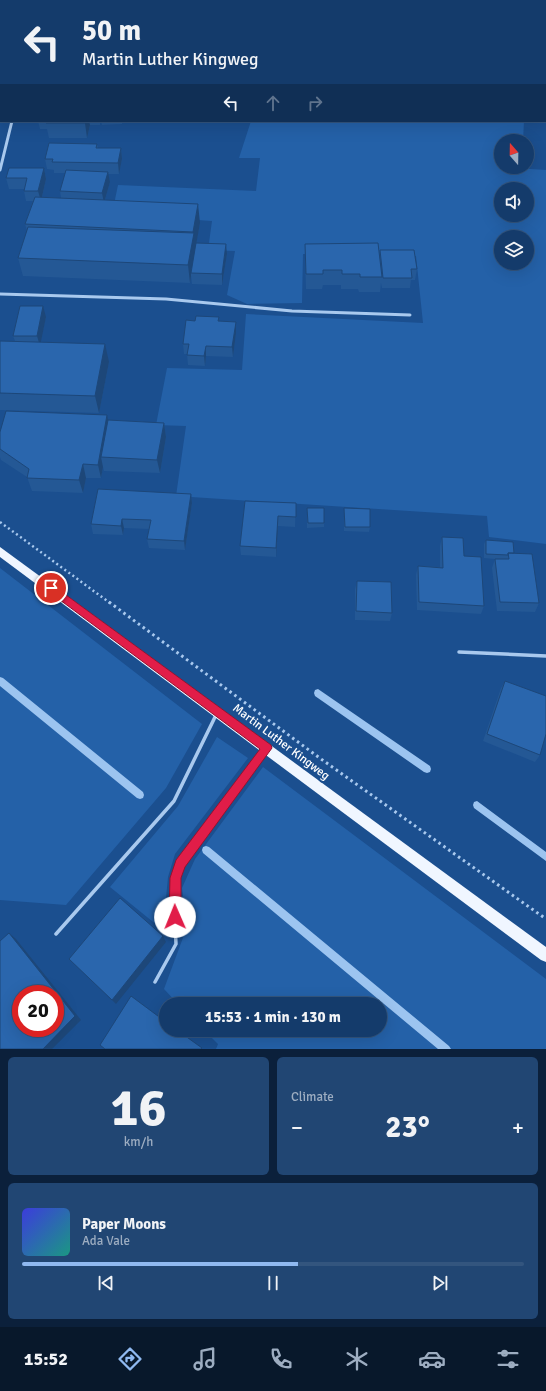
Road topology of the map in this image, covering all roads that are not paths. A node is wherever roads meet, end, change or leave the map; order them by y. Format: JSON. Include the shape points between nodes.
{"nodes":[{"id":1,"x":12,"y":122,"type":"edge"},
{"id":2,"x":0,"y":170,"type":"edge"},
{"id":3,"x":0,"y":294,"type":"edge"},
{"id":4,"x":410,"y":316,"type":"dead end"},
{"id":5,"x":0,"y":550,"type":"edge"},
{"id":6,"x":459,"y":652,"type":"dead end"},
{"id":7,"x":546,"y":656,"type":"edge"},
{"id":8,"x":218,"y":712,"type":"junction"},
{"id":9,"x":267,"y":748,"type":"junction"},
{"id":10,"x":56,"y":934,"type":"dead end"},
{"id":11,"x":546,"y":955,"type":"edge"},
{"id":12,"x":155,"y":982,"type":"dead end"}],
"edges":[{"from":1,"to":2,"type":"street"},
{"from":3,"to":4,"type":"lane","via":[[166,300],[292,312]]},
{"from":5,"to":8,"type":"main road","name":"Martin Luther Kingweg"},
{"from":6,"to":7,"type":"lane"},
{"from":8,"to":9,"type":"main road","name":"Martin Luther Kingweg"},
{"from":8,"to":10,"type":"lane","via":[[174,801]]},
{"from":9,"to":11,"type":"main road","name":"Martin Luther Kingweg"},
{"from":9,"to":12,"type":"lane","via":[[180,864],[175,878],[176,944]]}]}
